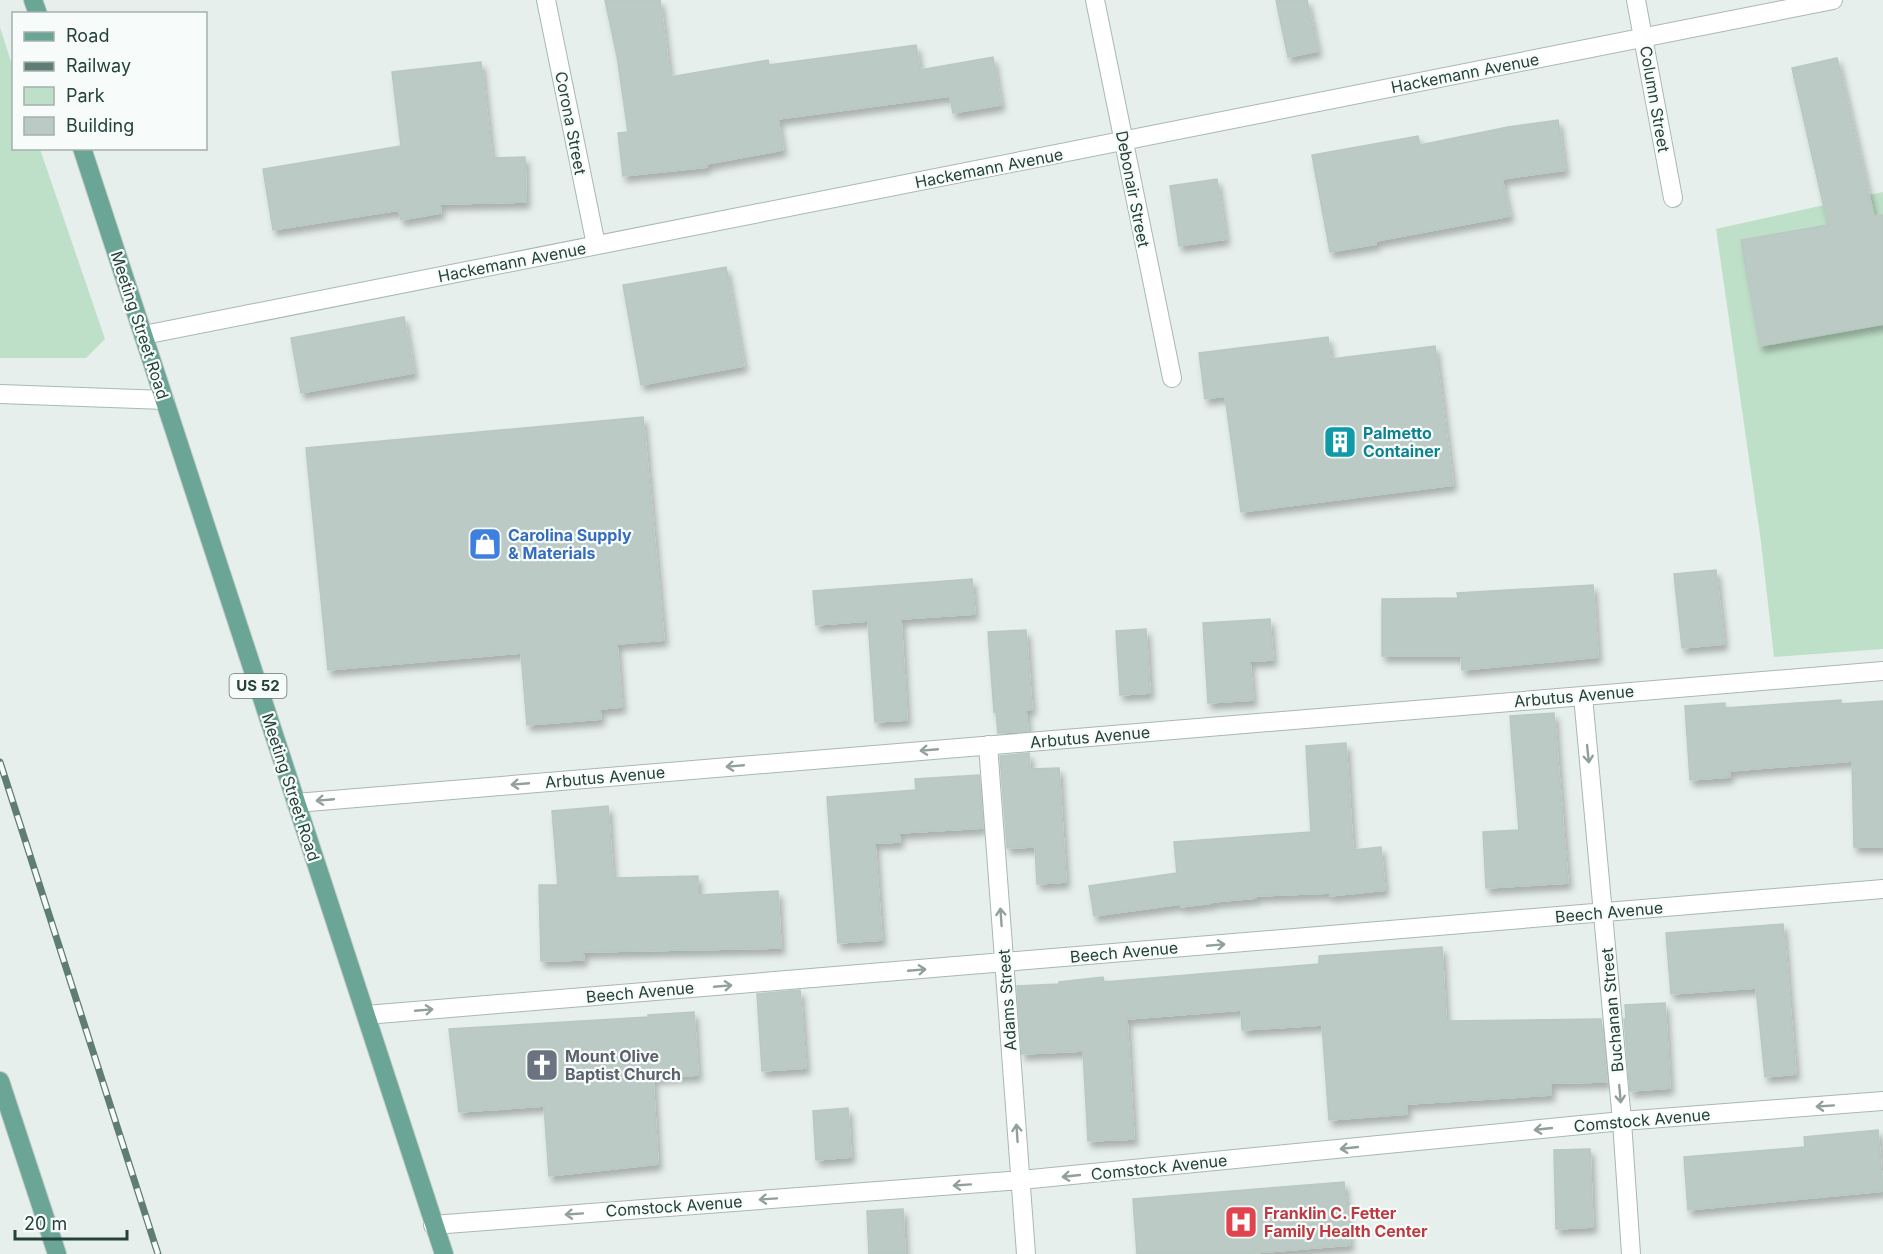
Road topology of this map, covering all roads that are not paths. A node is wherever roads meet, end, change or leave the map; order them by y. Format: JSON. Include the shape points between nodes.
{"nodes":[{"id":1,"x":546,"y":0,"type":"edge"},
{"id":2,"x":1095,"y":0,"type":"edge"},
{"id":3,"x":1636,"y":0,"type":"edge"},
{"id":4,"x":1833,"y":0,"type":"edge"},
{"id":5,"x":1644,"y":38,"type":"junction"},
{"id":6,"x":1123,"y":141,"type":"junction"},
{"id":7,"x":83,"y":150,"type":"edge"},
{"id":8,"x":1673,"y":198,"type":"dead end"},
{"id":9,"x":596,"y":245,"type":"junction"},
{"id":10,"x":144,"y":335,"type":"junction"},
{"id":11,"x":1172,"y":378,"type":"dead end"},
{"id":12,"x":0,"y":394,"type":"edge"},
{"id":13,"x":165,"y":400,"type":"junction"},
{"id":14,"x":1883,"y":671,"type":"edge"},
{"id":15,"x":1583,"y":696,"type":"junction"},
{"id":16,"x":988,"y":745,"type":"junction"},
{"id":17,"x":296,"y":803,"type":"junction"},
{"id":18,"x":1883,"y":889,"type":"edge"},
{"id":19,"x":1604,"y":912,"type":"junction"},
{"id":20,"x":1004,"y":962,"type":"junction"},
{"id":21,"x":366,"y":1015,"type":"junction"},
{"id":22,"x":0,"y":1081,"type":"edge"},
{"id":23,"x":1883,"y":1101,"type":"edge"},
{"id":24,"x":1622,"y":1122,"type":"junction"},
{"id":25,"x":1021,"y":1180,"type":"junction"},
{"id":26,"x":434,"y":1225,"type":"junction"},
{"id":27,"x":57,"y":1254,"type":"edge"},
{"id":28,"x":444,"y":1254,"type":"edge"},
{"id":29,"x":1026,"y":1254,"type":"edge"},
{"id":30,"x":1631,"y":1254,"type":"edge"}],
"edges":[{"from":1,"to":9,"type":"street","name":"Corona Street"},
{"from":2,"to":6,"type":"street","name":"Debonair Street"},
{"from":3,"to":5,"type":"street","name":"Column Street"},
{"from":4,"to":5,"type":"street","name":"Hackemann Avenue"},
{"from":5,"to":6,"type":"street","name":"Hackemann Avenue"},
{"from":5,"to":8,"type":"street","name":"Column Street"},
{"from":6,"to":9,"type":"street","name":"Hackemann Avenue"},
{"from":6,"to":11,"type":"street","name":"Debonair Street"},
{"from":7,"to":10,"type":"main road","name":"Meeting Street Road","number":"US 52"},
{"from":9,"to":10,"type":"street","name":"Hackemann Avenue"},
{"from":10,"to":13,"type":"main road","name":"Meeting Street Road","number":"US 52"},
{"from":12,"to":13,"type":"street"},
{"from":13,"to":17,"type":"main road","name":"Meeting Street Road","number":"US 52"},
{"from":14,"to":15,"type":"street","name":"Arbutus Avenue"},
{"from":15,"to":16,"type":"street","name":"Arbutus Avenue"},
{"from":15,"to":19,"type":"street","name":"Buchanan Street","one_way":true},
{"from":16,"to":17,"type":"street","name":"Arbutus Avenue","one_way":true},
{"from":20,"to":16,"type":"street","name":"Adams Street","one_way":true},
{"from":17,"to":21,"type":"main road","name":"Meeting Street Road","number":"US 52"},
{"from":18,"to":19,"type":"street","name":"Beech Avenue"},
{"from":20,"to":19,"type":"street","name":"Beech Avenue","one_way":true},
{"from":19,"to":24,"type":"street","name":"Buchanan Street","one_way":true},
{"from":21,"to":20,"type":"street","name":"Beech Avenue","one_way":true},
{"from":25,"to":20,"type":"street","name":"Adams Street","one_way":true},
{"from":21,"to":26,"type":"main road","name":"Meeting Street Road","number":"US 52"},
{"from":22,"to":27,"type":"main road"},
{"from":23,"to":24,"type":"street","name":"Comstock Avenue","one_way":true},
{"from":24,"to":25,"type":"street","name":"Comstock Avenue","one_way":true},
{"from":24,"to":30,"type":"street","name":"Buchanan Street"},
{"from":25,"to":26,"type":"street","name":"Comstock Avenue","one_way":true},
{"from":25,"to":29,"type":"street","name":"Adams Street"},
{"from":26,"to":28,"type":"main road","name":"Meeting Street Road","number":"US 52"}]}
